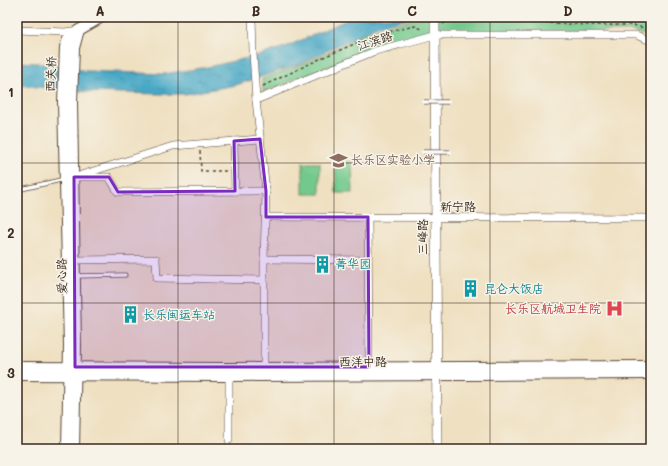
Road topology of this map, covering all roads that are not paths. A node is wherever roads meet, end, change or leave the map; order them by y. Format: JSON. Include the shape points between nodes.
{"nodes":[{"id":1,"x":102,"y":17,"type":"edge"},
{"id":2,"x":252,"y":17,"type":"edge"},
{"id":3,"x":435,"y":21,"type":"edge"},
{"id":4,"x":17,"y":30,"type":"edge"},
{"id":5,"x":79,"y":30,"type":"junction"},
{"id":6,"x":435,"y":35,"type":"junction"},
{"id":7,"x":651,"y":41,"type":"edge"},
{"id":8,"x":256,"y":100,"type":"junction"},
{"id":9,"x":68,"y":102,"type":"joint"},
{"id":10,"x":424,"y":102,"type":"dead end"},
{"id":11,"x":448,"y":102,"type":"dead end"},
{"id":12,"x":260,"y":139,"type":"junction"},
{"id":13,"x":234,"y":141,"type":"junction"},
{"id":14,"x":423,"y":152,"type":"dead end"},
{"id":15,"x":450,"y":152,"type":"dead end"},
{"id":16,"x":70,"y":178,"type":"junction"},
{"id":17,"x":17,"y":190,"type":"edge"},
{"id":18,"x":235,"y":191,"type":"junction"},
{"id":19,"x":266,"y":191,"type":"junction"},
{"id":20,"x":266,"y":217,"type":"junction"},
{"id":21,"x":368,"y":217,"type":"junction"},
{"id":22,"x":435,"y":218,"type":"junction"},
{"id":23,"x":651,"y":218,"type":"edge"},
{"id":24,"x":264,"y":259,"type":"junction"},
{"id":25,"x":75,"y":260,"type":"junction"},
{"id":26,"x":368,"y":260,"type":"junction"},
{"id":27,"x":125,"y":275,"type":"dead end"},
{"id":28,"x":75,"y":276,"type":"junction"},
{"id":29,"x":264,"y":280,"type":"junction"},
{"id":30,"x":651,"y":361,"type":"edge"},
{"id":31,"x":651,"y":366,"type":"edge"},
{"id":32,"x":17,"y":367,"type":"edge"},
{"id":33,"x":369,"y":367,"type":"junction"},
{"id":34,"x":264,"y":368,"type":"junction"},
{"id":35,"x":72,"y":371,"type":"junction"},
{"id":36,"x":436,"y":371,"type":"junction"},
{"id":37,"x":229,"y":372,"type":"junction"},
{"id":38,"x":17,"y":374,"type":"edge"},
{"id":39,"x":651,"y":374,"type":"edge"},
{"id":40,"x":229,"y":440,"type":"dead end"},
{"id":41,"x":67,"y":449,"type":"edge"},
{"id":42,"x":74,"y":449,"type":"edge"},
{"id":43,"x":437,"y":449,"type":"edge"}],
"edges":[{"from":1,"to":5,"type":"main road"},
{"from":2,"to":8,"type":"street"},
{"from":3,"to":6,"type":"street","name":"三峰路"},
{"from":4,"to":5,"type":"street"},
{"from":5,"to":9,"type":"main road","name":"西关桥","via":[[69,47]]},
{"from":6,"to":7,"type":"street","name":"江滨路","via":[[636,35]]},
{"from":6,"to":8,"type":"street","name":"江滨路","via":[[375,51]]},
{"from":6,"to":22,"type":"street","name":"三峰路"},
{"from":8,"to":12,"type":"street"},
{"from":9,"to":16,"type":"main road","name":"爱心路"},
{"from":10,"to":11,"type":"lane","bridge":true},
{"from":12,"to":13,"type":"street"},
{"from":12,"to":19,"type":"street"},
{"from":13,"to":16,"type":"street","via":[[173,146]]},
{"from":13,"to":18,"type":"street"},
{"from":14,"to":15,"type":"lane","bridge":true},
{"from":16,"to":17,"type":"lane"},
{"from":16,"to":18,"type":"street","via":[[109,177],[118,192]]},
{"from":16,"to":25,"type":"main road","name":"爱心路"},
{"from":16,"to":35,"type":"main road","name":"爱心路","via":[[69,345]]},
{"from":18,"to":19,"type":"street"},
{"from":19,"to":20,"type":"street"},
{"from":20,"to":21,"type":"street","name":"新宁路"},
{"from":20,"to":24,"type":"street"},
{"from":21,"to":22,"type":"street","name":"新宁路"},
{"from":21,"to":26,"type":"street"},
{"from":22,"to":23,"type":"street","name":"新宁路"},
{"from":22,"to":36,"type":"street","name":"三峰路"},
{"from":24,"to":26,"type":"street"},
{"from":24,"to":29,"type":"street"},
{"from":25,"to":28,"type":"main road","name":"爱心路"},
{"from":25,"to":29,"type":"street","via":[[156,259],[157,278]]},
{"from":26,"to":33,"type":"street"},
{"from":27,"to":28,"type":"lane"},
{"from":28,"to":35,"type":"main road","name":"爱心路"},
{"from":29,"to":34,"type":"street"},
{"from":30,"to":31,"type":"street"},
{"from":31,"to":36,"type":"main road","name":"西洋中路"},
{"from":32,"to":35,"type":"main road"},
{"from":33,"to":34,"type":"main road","name":"西洋中路"},
{"from":33,"to":36,"type":"main road","name":"西洋中路"},
{"from":34,"to":37,"type":"main road","name":"西洋中路"},
{"from":35,"to":37,"type":"main road","name":"西洋中路"},
{"from":35,"to":38,"type":"main road"},
{"from":35,"to":41,"type":"main road","name":"爱心路"},
{"from":35,"to":42,"type":"main road","name":"爱心路"},
{"from":36,"to":37,"type":"main road","name":"西洋中路"},
{"from":36,"to":39,"type":"main road","name":"西洋中路"},
{"from":36,"to":43,"type":"street","name":"三峰路"},
{"from":37,"to":40,"type":"street"}]}
